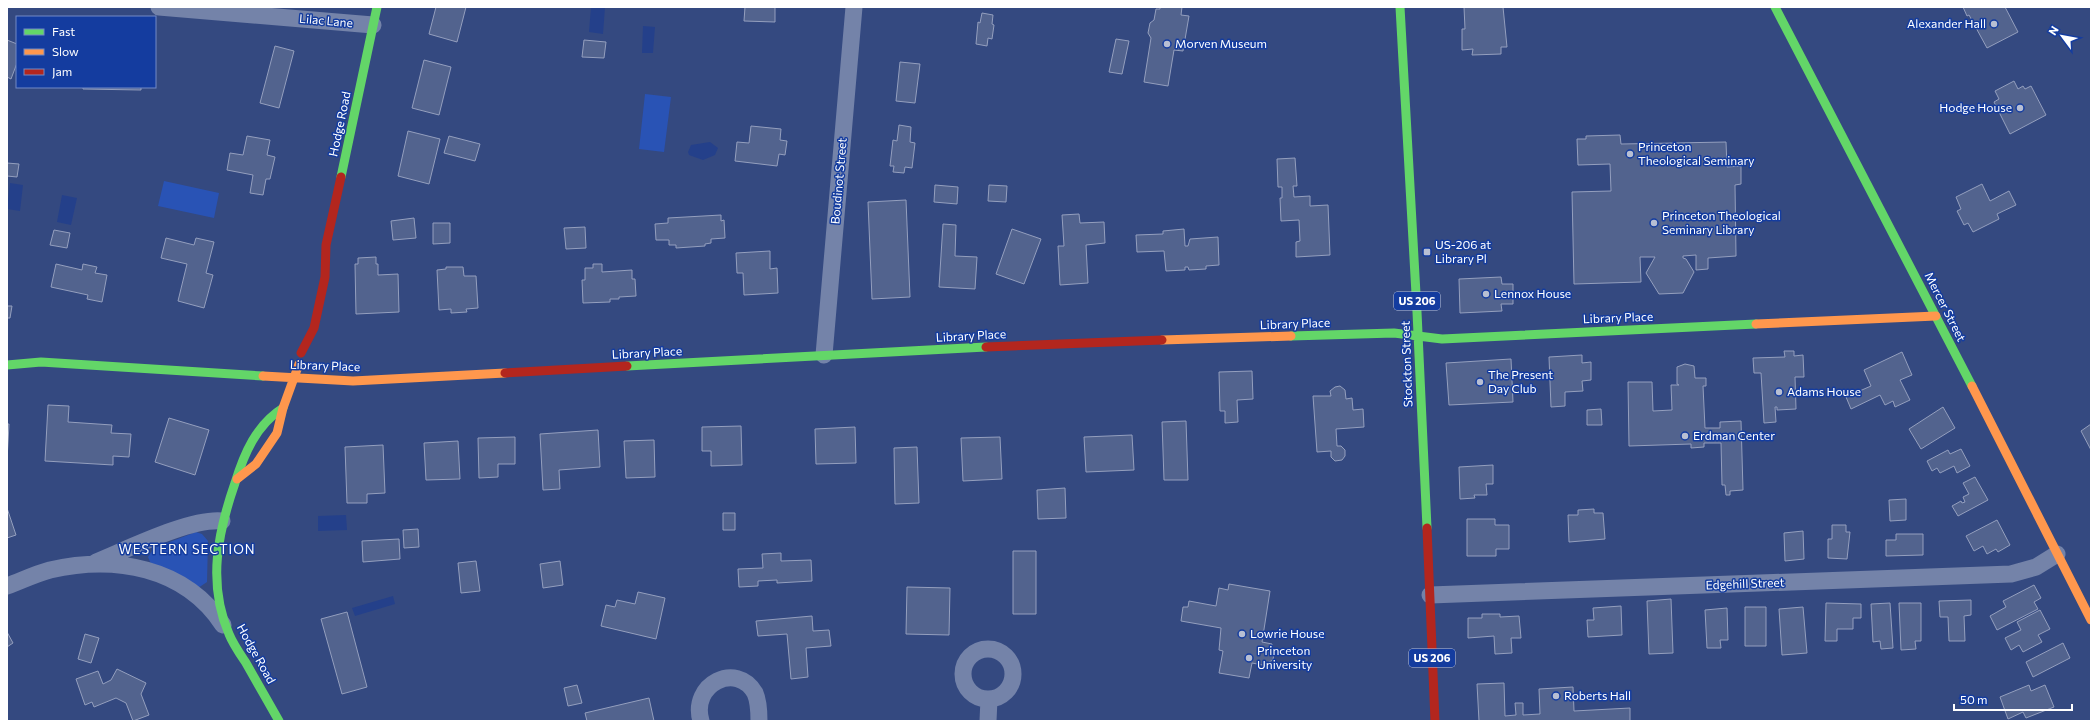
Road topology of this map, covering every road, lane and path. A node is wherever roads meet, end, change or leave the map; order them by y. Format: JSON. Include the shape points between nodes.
{"nodes":[{"id":1,"x":159,"y":7,"type":"edge"},
{"id":2,"x":377,"y":7,"type":"edge"},
{"id":3,"x":854,"y":7,"type":"edge"},
{"id":4,"x":1400,"y":7,"type":"edge"},
{"id":5,"x":1775,"y":7,"type":"edge"},
{"id":6,"x":374,"y":25,"type":"junction"},
{"id":7,"x":326,"y":245,"type":"junction"},
{"id":8,"x":316,"y":263,"type":"dead end"},
{"id":9,"x":1936,"y":316,"type":"junction"},
{"id":10,"x":302,"y":332,"type":"dead end"},
{"id":11,"x":1418,"y":335,"type":"junction"},
{"id":12,"x":301,"y":354,"type":"junction"},
{"id":13,"x":824,"y":355,"type":"junction"},
{"id":14,"x":7,"y":365,"type":"edge"},
{"id":15,"x":295,"y":378,"type":"junction"},
{"id":16,"x":283,"y":408,"type":"junction"},
{"id":17,"x":237,"y":479,"type":"junction"},
{"id":18,"x":222,"y":521,"type":"junction"},
{"id":19,"x":2057,"y":554,"type":"junction"},
{"id":20,"x":87,"y":565,"type":"junction"},
{"id":21,"x":7,"y":586,"type":"edge"},
{"id":22,"x":1430,"y":595,"type":"junction"},
{"id":23,"x":2091,"y":620,"type":"edge"},
{"id":24,"x":229,"y":634,"type":"junction"},
{"id":25,"x":989,"y":699,"type":"dead end"},
{"id":26,"x":279,"y":721,"type":"edge"},
{"id":27,"x":701,"y":721,"type":"edge"},
{"id":28,"x":759,"y":721,"type":"edge"},
{"id":29,"x":988,"y":721,"type":"edge"},
{"id":30,"x":1435,"y":721,"type":"edge"}],
"edges":[{"from":1,"to":6,"type":"street","name":"Lilac Lane"},
{"from":2,"to":6,"type":"main road","name":"Hodge Road"},
{"from":3,"to":13,"type":"street","name":"Boudinot Street"},
{"from":4,"to":11,"type":"main road","name":"Stockton Street","number":"US 206"},
{"from":5,"to":9,"type":"main road","name":"Mercer Street"},
{"from":6,"to":7,"type":"main road","name":"Hodge Road"},
{"from":7,"to":8,"type":"main road","name":"Hodge Road"},
{"from":7,"to":12,"type":"main road","name":"Hodge Road","via":[[325,278],[314,328]]},
{"from":9,"to":11,"type":"main road","name":"Library Place","via":[[1442,339]]},
{"from":9,"to":19,"type":"main road","name":"Mercer Street"},
{"from":10,"to":12,"type":"main road","name":"Hodge Road"},
{"from":11,"to":13,"type":"main road","name":"Library Place","via":[[1394,332],[1152,340]]},
{"from":11,"to":22,"type":"main road","name":"Stockton Street","number":"US 206"},
{"from":12,"to":15,"type":"main road","name":"Hodge Road"},
{"from":13,"to":15,"type":"main road","name":"Library Place","via":[[353,381]]},
{"from":14,"to":15,"type":"main road","name":"Library Place","via":[[41,362]]},
{"from":15,"to":16,"type":"main road","name":"Hodge Road"},
{"from":16,"to":17,"type":"main road","name":"Hodge Road","via":[[265,422],[244,455]]},
{"from":16,"to":17,"type":"main road","name":"Hodge Road","via":[[277,433],[256,464]]},
{"from":17,"to":18,"type":"main road","name":"Hodge Road"},
{"from":18,"to":20,"type":"street","via":[[211,520],[194,524]]},
{"from":18,"to":24,"type":"main road","name":"Hodge Road","via":[[217,548],[217,578],[221,608]]},
{"from":19,"to":22,"type":"street","name":"Edgehill Street","via":[[2036,567],[2011,574]]},
{"from":19,"to":23,"type":"main road","name":"Mercer Street"},
{"from":20,"to":21,"type":"street","via":[[49,571]]},
{"from":20,"to":24,"type":"street","via":[[108,564],[136,568],[162,574],[181,583],[200,596],[214,611]]},
{"from":22,"to":30,"type":"main road","name":"Stockton Street","number":"US 206"},
{"from":24,"to":26,"type":"main road","name":"Hodge Road"},
{"from":25,"to":29,"type":"street"},
{"from":27,"to":28,"type":"street","via":[[699,707],[704,692],[710,684],[729,678],[748,685],[754,692],[758,702]]}]}
